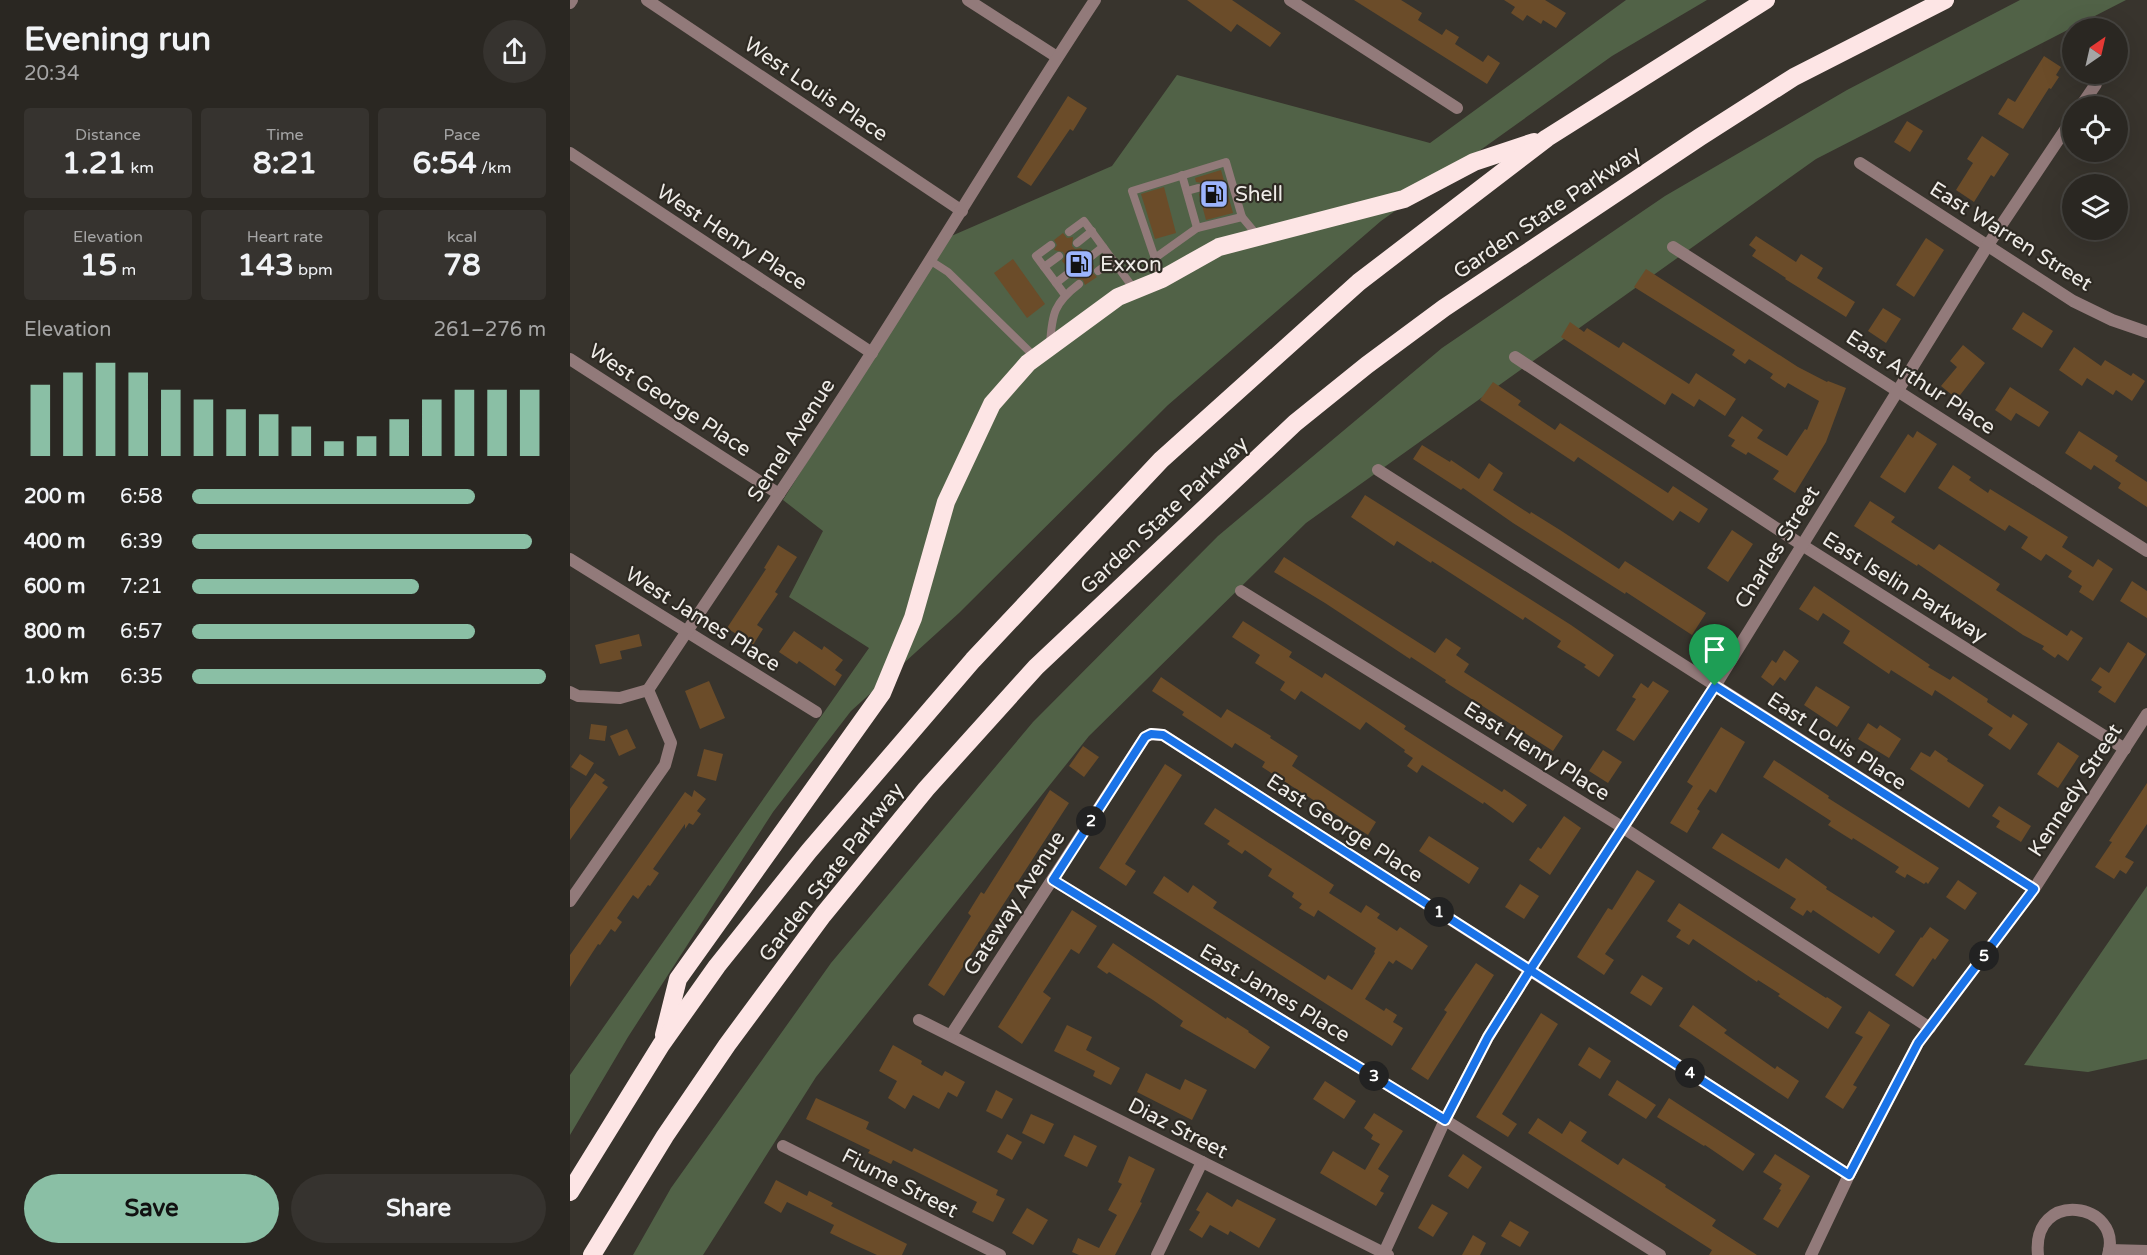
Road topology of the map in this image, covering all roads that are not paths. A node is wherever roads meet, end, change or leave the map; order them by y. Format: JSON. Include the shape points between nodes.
{"nodes":[{"id":1,"x":647,"y":0,"type":"edge"},
{"id":2,"x":968,"y":0,"type":"edge"},
{"id":3,"x":1095,"y":0,"type":"edge"},
{"id":4,"x":1290,"y":0,"type":"edge"},
{"id":5,"x":1766,"y":0,"type":"edge"},
{"id":6,"x":1945,"y":0,"type":"edge"},
{"id":7,"x":1057,"y":57,"type":"junction"},
{"id":8,"x":2096,"y":84,"type":"dead end"},
{"id":9,"x":2088,"y":96,"type":"edge"},
{"id":10,"x":1457,"y":108,"type":"dead end"},
{"id":11,"x":2062,"y":134,"type":"edge"},
{"id":12,"x":1547,"y":138,"type":"junction"},
{"id":13,"x":570,"y":153,"type":"edge"},
{"id":14,"x":1860,"y":163,"type":"dead end"},
{"id":15,"x":1182,"y":175,"type":"junction"},
{"id":16,"x":1198,"y":188,"type":"dead end"},
{"id":17,"x":1186,"y":191,"type":"junction"},
{"id":18,"x":1203,"y":207,"type":"dead end"},
{"id":19,"x":1192,"y":210,"type":"junction"},
{"id":20,"x":963,"y":211,"type":"junction"},
{"id":21,"x":1242,"y":217,"type":"junction"},
{"id":22,"x":1197,"y":228,"type":"junction"},
{"id":23,"x":1092,"y":231,"type":"junction"},
{"id":24,"x":1069,"y":232,"type":"dead end"},
{"id":25,"x":1258,"y":236,"type":"junction"},
{"id":26,"x":1077,"y":243,"type":"dead end"},
{"id":27,"x":1051,"y":245,"type":"dead end"},
{"id":28,"x":1988,"y":245,"type":"junction"},
{"id":29,"x":1103,"y":247,"type":"junction"},
{"id":30,"x":1673,"y":247,"type":"dead end"},
{"id":31,"x":1059,"y":256,"type":"dead end"},
{"id":32,"x":1089,"y":258,"type":"dead end"},
{"id":33,"x":1155,"y":258,"type":"junction"},
{"id":34,"x":1113,"y":260,"type":"junction"},
{"id":35,"x":931,"y":261,"type":"junction"},
{"id":36,"x":1044,"y":267,"type":"junction"},
{"id":37,"x":1098,"y":271,"type":"dead end"},
{"id":38,"x":1070,"y":272,"type":"dead end"},
{"id":39,"x":1162,"y":279,"type":"junction"},
{"id":40,"x":1056,"y":283,"type":"junction"},
{"id":41,"x":1079,"y":284,"type":"dead end"},
{"id":42,"x":1135,"y":290,"type":"junction"},
{"id":43,"x":1065,"y":295,"type":"junction"},
{"id":44,"x":2147,"y":332,"type":"edge"},
{"id":45,"x":872,"y":353,"type":"junction"},
{"id":46,"x":1043,"y":353,"type":"junction"},
{"id":47,"x":1515,"y":357,"type":"dead end"},
{"id":48,"x":570,"y":359,"type":"edge"},
{"id":49,"x":1899,"y":390,"type":"junction"},
{"id":50,"x":1378,"y":470,"type":"dead end"},
{"id":51,"x":779,"y":494,"type":"junction"},
{"id":52,"x":1802,"y":545,"type":"junction"},
{"id":53,"x":2147,"y":551,"type":"edge"},
{"id":54,"x":570,"y":559,"type":"edge"},
{"id":55,"x":1241,"y":591,"type":"dead end"},
{"id":56,"x":686,"y":632,"type":"junction"},
{"id":57,"x":1715,"y":686,"type":"junction"},
{"id":58,"x":648,"y":690,"type":"junction"},
{"id":59,"x":570,"y":692,"type":"edge"},
{"id":60,"x":816,"y":712,"type":"dead end"},
{"id":61,"x":2147,"y":714,"type":"edge"},
{"id":62,"x":1151,"y":734,"type":"joint"},
{"id":63,"x":2125,"y":749,"type":"junction"},
{"id":64,"x":1622,"y":827,"type":"junction"},
{"id":65,"x":1053,"y":880,"type":"junction"},
{"id":66,"x":2034,"y":889,"type":"junction"},
{"id":67,"x":570,"y":901,"type":"edge"},
{"id":68,"x":1530,"y":970,"type":"junction"},
{"id":69,"x":919,"y":1020,"type":"dead end"},
{"id":70,"x":1930,"y":1028,"type":"junction"},
{"id":71,"x":951,"y":1035,"type":"junction"},
{"id":72,"x":661,"y":1045,"type":"junction"},
{"id":73,"x":1445,"y":1120,"type":"junction"},
{"id":74,"x":783,"y":1146,"type":"dead end"},
{"id":75,"x":1202,"y":1162,"type":"junction"},
{"id":76,"x":1849,"y":1175,"type":"junction"},
{"id":77,"x":570,"y":1192,"type":"edge"},
{"id":78,"x":2147,"y":1251,"type":"edge"},
{"id":79,"x":2109,"y":1253,"type":"edge"},
{"id":80,"x":1385,"y":1254,"type":"edge"},
{"id":81,"x":592,"y":1255,"type":"edge"},
{"id":82,"x":1000,"y":1255,"type":"edge"},
{"id":83,"x":1157,"y":1255,"type":"edge"},
{"id":84,"x":1660,"y":1255,"type":"edge"},
{"id":85,"x":1811,"y":1255,"type":"edge"},
{"id":86,"x":2038,"y":1255,"type":"edge"}],
"edges":[{"from":1,"to":20,"type":"street","name":"West Louis Place"},
{"from":2,"to":7,"type":"street"},
{"from":3,"to":7,"type":"street","name":"Semel Avenue"},
{"from":4,"to":10,"type":"street"},
{"from":5,"to":12,"type":"highway","name":"Garden State Parkway"},
{"from":6,"to":81,"type":"highway","name":"Garden State Parkway","via":[[1794,77],[1700,137],[1444,308],[1295,423],[1036,667],[919,797],[830,906],[727,1045]]},
{"from":7,"to":20,"type":"street","name":"Semel Avenue"},
{"from":8,"to":9,"type":"street"},
{"from":11,"to":28,"type":"street","name":"Charles Street"},
{"from":12,"to":25,"type":"highway","via":[[1474,162],[1404,199]]},
{"from":12,"to":72,"type":"highway","name":"Garden State Parkway","via":[[1359,282],[1161,460],[943,694],[717,966]]},
{"from":13,"to":45,"type":"street","name":"West Henry Place"},
{"from":14,"to":28,"type":"street","name":"East Warren Street"},
{"from":15,"to":17,"type":"lane"},
{"from":15,"to":21,"type":"lane","via":[[1226,162],[1233,199]]},
{"from":15,"to":33,"type":"lane","via":[[1132,190]]},
{"from":16,"to":17,"type":"lane"},
{"from":17,"to":19,"type":"lane"},
{"from":18,"to":19,"type":"lane"},
{"from":19,"to":22,"type":"lane"},
{"from":20,"to":35,"type":"street","name":"Semel Avenue"},
{"from":21,"to":22,"type":"lane"},
{"from":21,"to":25,"type":"lane"},
{"from":22,"to":33,"type":"lane"},
{"from":23,"to":24,"type":"lane","via":[[1084,220]]},
{"from":23,"to":26,"type":"lane"},
{"from":23,"to":29,"type":"lane"},
{"from":25,"to":39,"type":"highway","via":[[1219,247]]},
{"from":27,"to":36,"type":"lane","via":[[1036,256]]},
{"from":28,"to":44,"type":"street","name":"East Warren Street","via":[[2073,302]]},
{"from":28,"to":49,"type":"street","name":"Charles Street"},
{"from":29,"to":32,"type":"lane"},
{"from":29,"to":34,"type":"lane"},
{"from":30,"to":49,"type":"street","name":"East Arthur Place"},
{"from":31,"to":36,"type":"lane"},
{"from":33,"to":39,"type":"lane"},
{"from":34,"to":37,"type":"lane"},
{"from":34,"to":42,"type":"lane"},
{"from":35,"to":45,"type":"street","name":"Semel Avenue"},
{"from":35,"to":46,"type":"lane"},
{"from":36,"to":40,"type":"lane"},
{"from":38,"to":40,"type":"lane"},
{"from":39,"to":42,"type":"highway"},
{"from":40,"to":43,"type":"lane"},
{"from":41,"to":43,"type":"lane"},
{"from":42,"to":46,"type":"highway","via":[[1118,297]]},
{"from":43,"to":46,"type":"lane","via":[[1052,316]]},
{"from":45,"to":51,"type":"street","name":"Semel Avenue"},
{"from":46,"to":72,"type":"highway","via":[[1028,363],[992,404],[946,501],[913,618],[882,693],[678,979]]},
{"from":47,"to":52,"type":"street","name":"East Iselin Parkway"},
{"from":48,"to":51,"type":"street","name":"West George Place"},
{"from":49,"to":52,"type":"street","name":"Charles Street"},
{"from":49,"to":53,"type":"street","name":"East Arthur Place"},
{"from":50,"to":57,"type":"street","name":"East Louis Place"},
{"from":51,"to":56,"type":"street","name":"Semel Avenue"},
{"from":52,"to":57,"type":"street","name":"Charles Street"},
{"from":52,"to":63,"type":"street","name":"East Iselin Parkway"},
{"from":54,"to":56,"type":"street","name":"West James Place"},
{"from":55,"to":64,"type":"street","name":"East Henry Place"},
{"from":56,"to":58,"type":"street","name":"Semel Avenue"},
{"from":56,"to":60,"type":"street","name":"West James Place"},
{"from":57,"to":64,"type":"street","name":"Charles Street"},
{"from":57,"to":66,"type":"street","name":"East Louis Place"},
{"from":58,"to":59,"type":"street","via":[[620,698],[578,696]]},
{"from":58,"to":67,"type":"street","via":[[671,743],[666,765]]},
{"from":61,"to":63,"type":"street","name":"Kennedy Street"},
{"from":62,"to":65,"type":"street","name":"Gateway Avenue","via":[[1145,737]]},
{"from":62,"to":68,"type":"street","name":"East George Place","via":[[1175,742]]},
{"from":63,"to":66,"type":"street","name":"Kennedy Street"},
{"from":64,"to":68,"type":"street","name":"Charles Street"},
{"from":64,"to":70,"type":"street","name":"East Henry Place"},
{"from":65,"to":71,"type":"street","name":"Gateway Avenue"},
{"from":65,"to":73,"type":"street","name":"East James Place"},
{"from":66,"to":70,"type":"street","name":"Kennedy Street"},
{"from":68,"to":73,"type":"street","name":"Charles Street","via":[[1488,1037]]},
{"from":68,"to":76,"type":"street","name":"East George Place"},
{"from":69,"to":71,"type":"street","name":"Diaz Street"},
{"from":70,"to":76,"type":"street","name":"Kennedy Street","via":[[1918,1043]]},
{"from":71,"to":75,"type":"street","name":"Diaz Street"},
{"from":72,"to":77,"type":"highway","name":"Garden State Parkway"},
{"from":73,"to":80,"type":"street","name":"Charles Street"},
{"from":73,"to":84,"type":"street","name":"East James Place"},
{"from":74,"to":82,"type":"street","name":"Fiume Street"},
{"from":75,"to":80,"type":"street","name":"Diaz Street"},
{"from":75,"to":83,"type":"street"},
{"from":76,"to":85,"type":"street","name":"Kennedy Street"},
{"from":78,"to":79,"type":"street"},
{"from":79,"to":86,"type":"street","via":[[2109,1239],[2098,1219],[2079,1209],[2067,1209],[2047,1220],[2040,1231]]}]}
